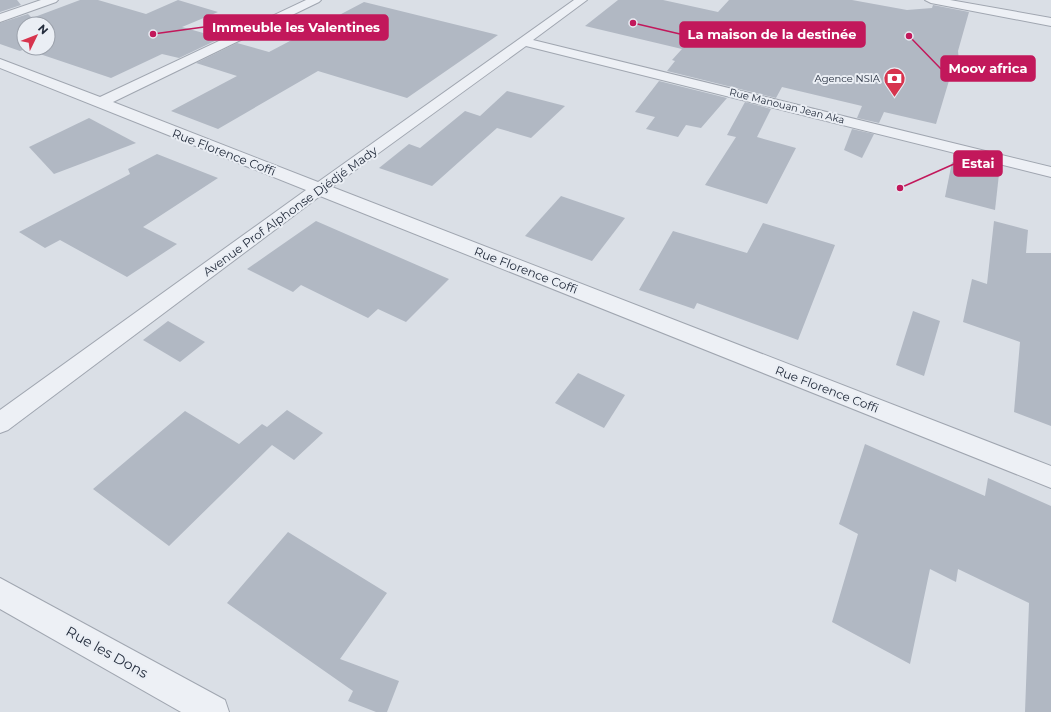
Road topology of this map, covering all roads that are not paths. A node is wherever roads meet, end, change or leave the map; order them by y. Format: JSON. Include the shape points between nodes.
{"nodes":[{"id":1,"x":52,"y":0,"type":"edge"},
{"id":2,"x":314,"y":0,"type":"edge"},
{"id":3,"x":581,"y":0,"type":"edge"},
{"id":4,"x":931,"y":0,"type":"edge"},
{"id":5,"x":33,"y":3,"type":"edge"},
{"id":6,"x":0,"y":18,"type":"edge"},
{"id":7,"x":1051,"y":22,"type":"edge"},
{"id":8,"x":522,"y":41,"type":"junction"},
{"id":9,"x":0,"y":63,"type":"edge"},
{"id":10,"x":100,"y":103,"type":"junction"},
{"id":11,"x":1051,"y":172,"type":"edge"},
{"id":12,"x":319,"y":189,"type":"junction"},
{"id":13,"x":0,"y":423,"type":"edge"},
{"id":14,"x":1051,"y":477,"type":"edge"},
{"id":15,"x":0,"y":592,"type":"edge"},
{"id":16,"x":214,"y":712,"type":"edge"}],
"edges":[{"from":1,"to":5,"type":"street"},
{"from":2,"to":10,"type":"street"},
{"from":3,"to":8,"type":"street","name":"Avenue Prof Alphonse Djédjé Mady"},
{"from":4,"to":7,"type":"street"},
{"from":5,"to":6,"type":"street"},
{"from":8,"to":11,"type":"street","name":"Rue Manouan Jean Aka"},
{"from":8,"to":12,"type":"street","name":"Avenue Prof Alphonse Djédjé Mady"},
{"from":9,"to":10,"type":"street","name":"Rue Florence Coffi"},
{"from":10,"to":12,"type":"street","name":"Rue Florence Coffi"},
{"from":12,"to":13,"type":"street","name":"Avenue Prof Alphonse Djédjé Mady"},
{"from":12,"to":14,"type":"street","name":"Rue Florence Coffi"},
{"from":15,"to":16,"type":"street","name":"Rue les Dons"}]}
